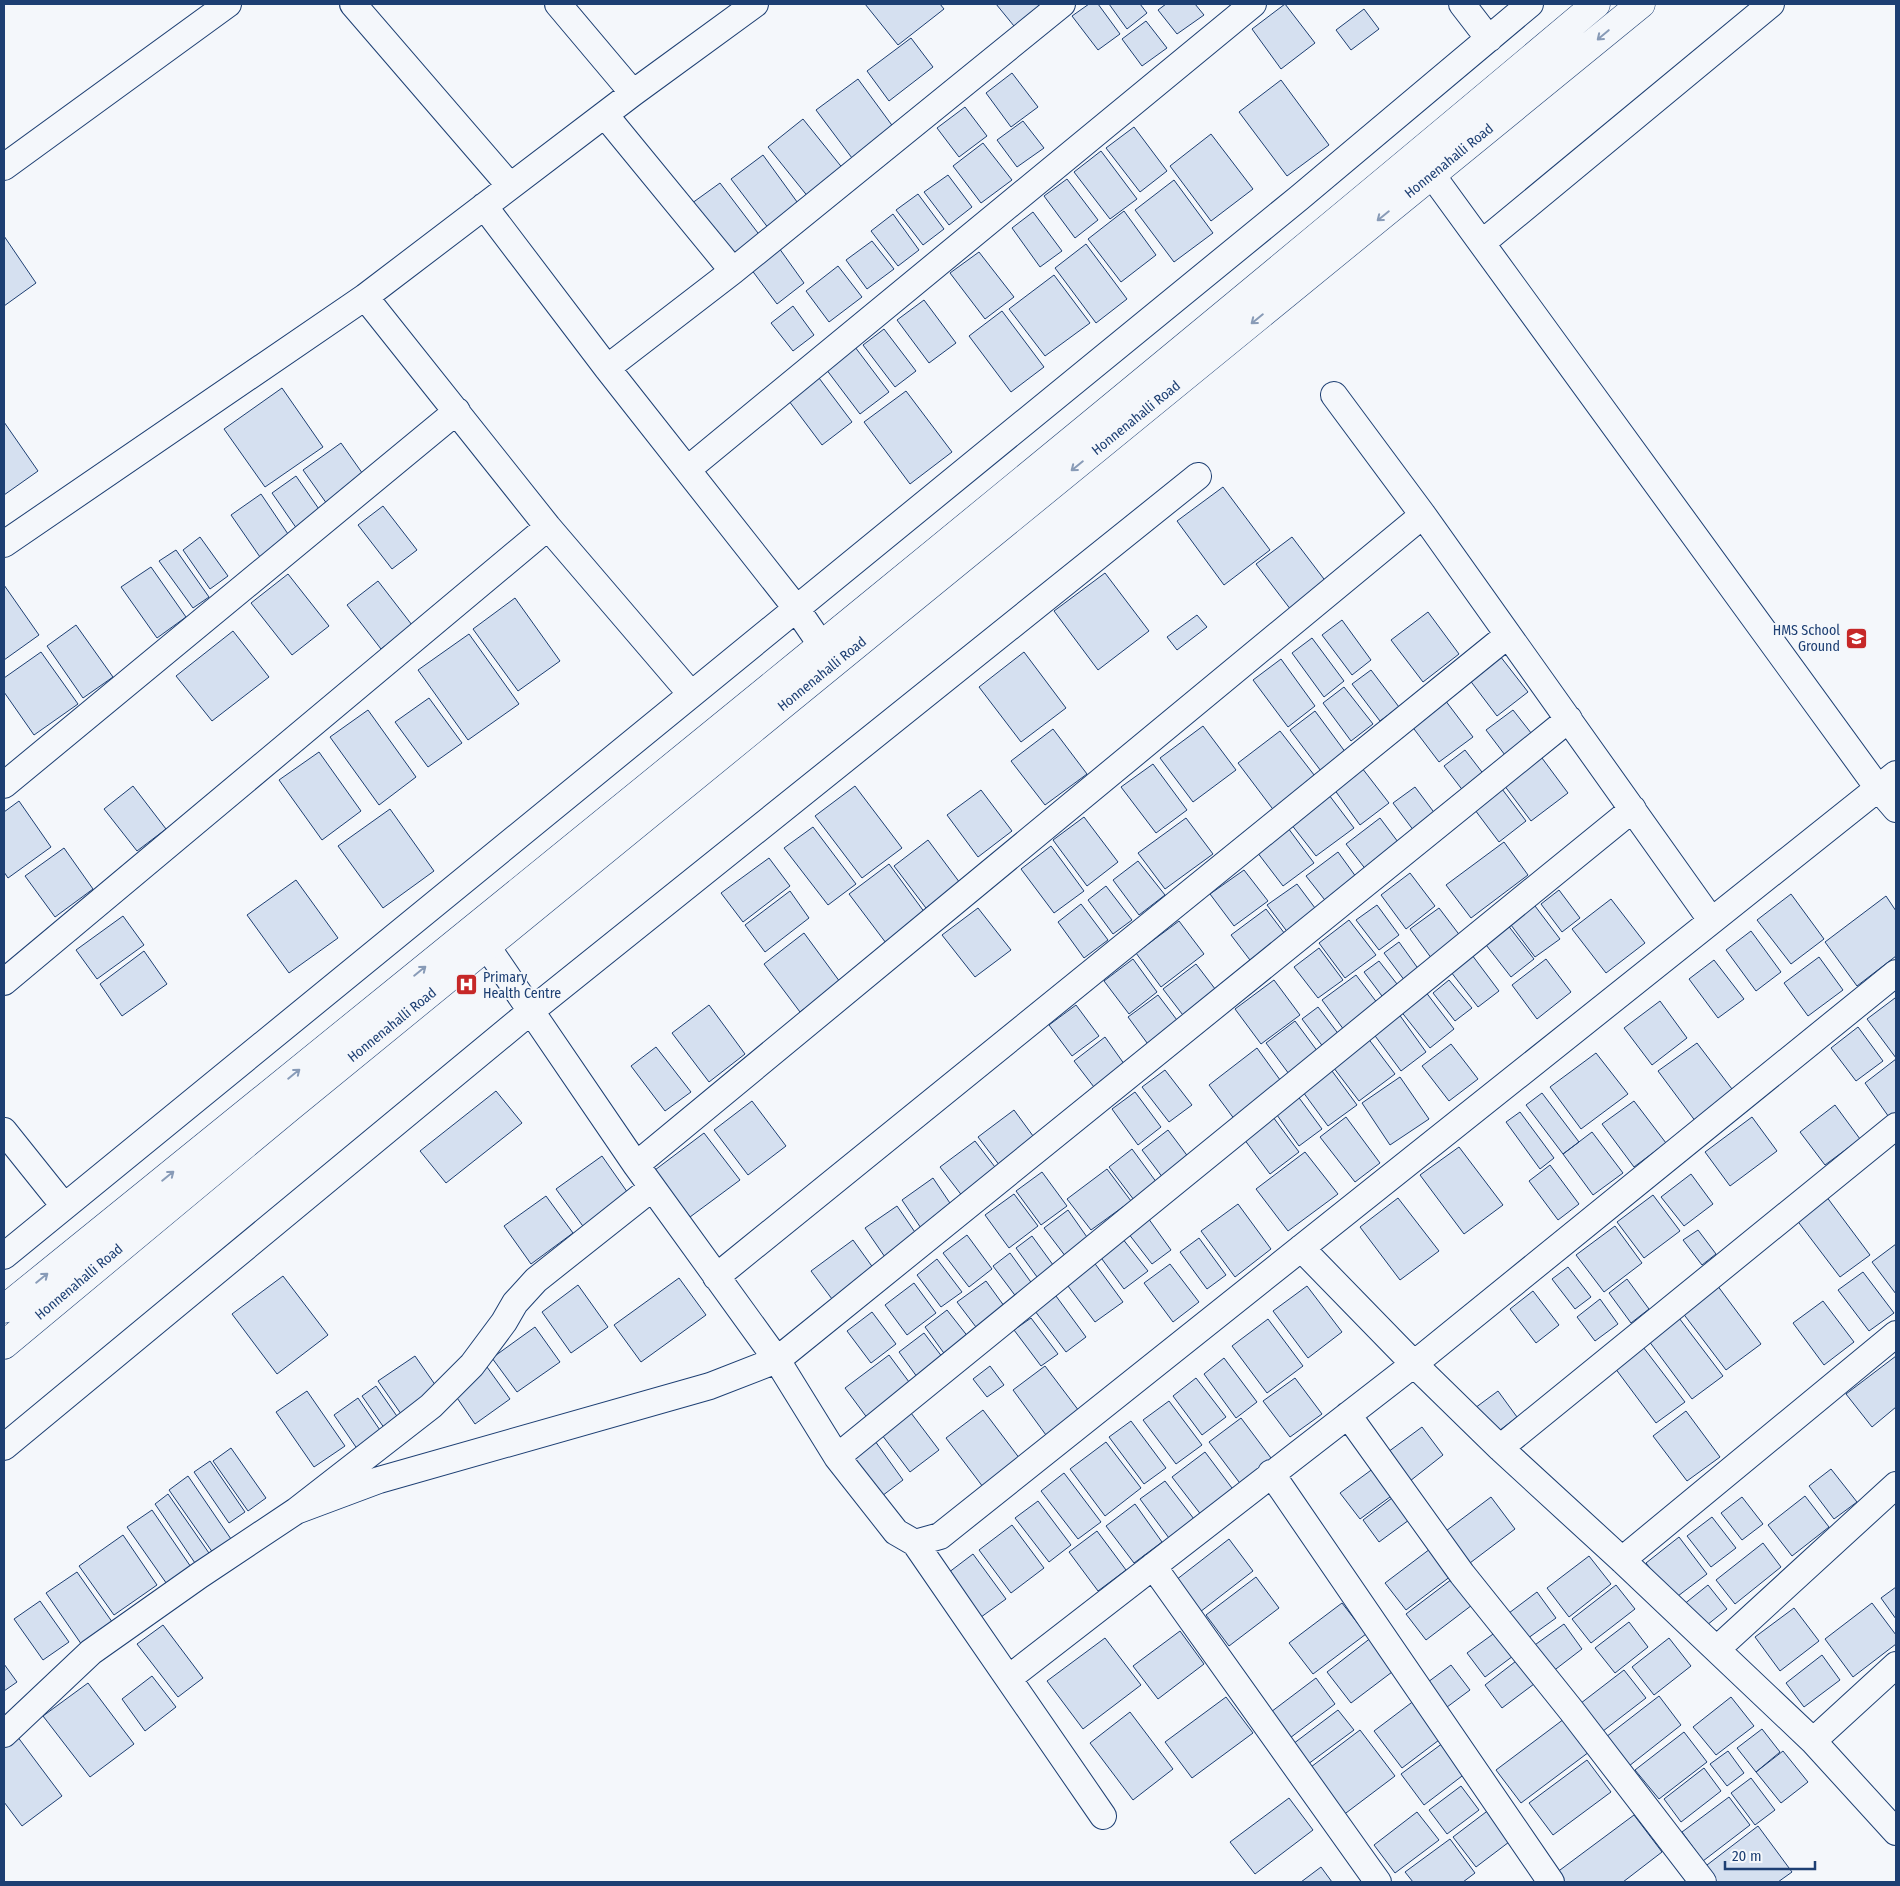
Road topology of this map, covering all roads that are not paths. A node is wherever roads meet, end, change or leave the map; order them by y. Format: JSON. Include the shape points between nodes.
{"nodes":[{"id":1,"x":228,"y":4,"type":"edge"},
{"id":2,"x":352,"y":4,"type":"edge"},
{"id":3,"x":558,"y":4,"type":"edge"},
{"id":4,"x":1062,"y":4,"type":"edge"},
{"id":5,"x":1253,"y":4,"type":"edge"},
{"id":6,"x":1462,"y":4,"type":"edge"},
{"id":7,"x":1530,"y":4,"type":"edge"},
{"id":8,"x":1596,"y":4,"type":"edge"},
{"id":9,"x":1641,"y":4,"type":"edge"},
{"id":10,"x":1771,"y":4,"type":"edge"},
{"id":11,"x":750,"y":5,"type":"edge"},
{"id":12,"x":1489,"y":39,"type":"junction"},
{"id":13,"x":633,"y":93,"type":"junction"},
{"id":14,"x":605,"y":116,"type":"junction"},
{"id":15,"x":4,"y":167,"type":"edge"},
{"id":16,"x":1432,"y":175,"type":"junction"},
{"id":17,"x":510,"y":186,"type":"junction"},
{"id":18,"x":484,"y":206,"type":"junction"},
{"id":19,"x":1482,"y":242,"type":"junction"},
{"id":20,"x":733,"y":271,"type":"junction"},
{"id":21,"x":365,"y":297,"type":"junction"},
{"id":22,"x":607,"y":368,"type":"junction"},
{"id":23,"x":1334,"y":396,"type":"dead end"},
{"id":24,"x":457,"y":412,"type":"junction"},
{"id":25,"x":688,"y":469,"type":"junction"},
{"id":26,"x":1198,"y":476,"type":"dead end"},
{"id":27,"x":1423,"y":515,"type":"junction"},
{"id":28,"x":548,"y":527,"type":"junction"},
{"id":29,"x":4,"y":544,"type":"edge"},
{"id":30,"x":796,"y":608,"type":"junction"},
{"id":31,"x":1508,"y":635,"type":"junction"},
{"id":32,"x":822,"y":646,"type":"junction"},
{"id":33,"x":691,"y":694,"type":"junction"},
{"id":34,"x":1568,"y":719,"type":"junction"},
{"id":35,"x":1887,"y":781,"type":"edge"},
{"id":36,"x":4,"y":785,"type":"edge"},
{"id":37,"x":1633,"y":809,"type":"junction"},
{"id":38,"x":1896,"y":809,"type":"edge"},
{"id":39,"x":1711,"y":920,"type":"junction"},
{"id":40,"x":481,"y":937,"type":"junction"},
{"id":41,"x":1896,"y":972,"type":"edge"},
{"id":42,"x":4,"y":982,"type":"edge"},
{"id":43,"x":531,"y":1011,"type":"junction"},
{"id":44,"x":1896,"y":1126,"type":"edge"},
{"id":45,"x":4,"y":1131,"type":"edge"},
{"id":46,"x":636,"y":1165,"type":"junction"},
{"id":47,"x":652,"y":1188,"type":"junction"},
{"id":48,"x":64,"y":1206,"type":"junction"},
{"id":49,"x":1301,"y":1248,"type":"junction"},
{"id":50,"x":4,"y":1256,"type":"edge"},
{"id":51,"x":716,"y":1277,"type":"junction"},
{"id":52,"x":4,"y":1309,"type":"edge"},
{"id":53,"x":1896,"y":1334,"type":"edge"},
{"id":54,"x":4,"y":1345,"type":"edge"},
{"id":55,"x":777,"y":1360,"type":"junction"},
{"id":56,"x":1414,"y":1364,"type":"junction"},
{"id":57,"x":1348,"y":1415,"type":"junction"},
{"id":58,"x":4,"y":1447,"type":"edge"},
{"id":59,"x":1500,"y":1448,"type":"junction"},
{"id":60,"x":836,"y":1457,"type":"junction"},
{"id":61,"x":1271,"y":1473,"type":"junction"},
{"id":62,"x":1896,"y":1485,"type":"edge"},
{"id":63,"x":296,"y":1511,"type":"junction"},
{"id":64,"x":915,"y":1543,"type":"junction"},
{"id":65,"x":1622,"y":1560,"type":"junction"},
{"id":66,"x":1153,"y":1566,"type":"junction"},
{"id":67,"x":1717,"y":1649,"type":"junction"},
{"id":68,"x":1896,"y":1665,"type":"edge"},
{"id":69,"x":1008,"y":1678,"type":"junction"},
{"id":70,"x":4,"y":1734,"type":"edge"},
{"id":71,"x":1813,"y":1741,"type":"junction"},
{"id":72,"x":1103,"y":1816,"type":"dead end"},
{"id":73,"x":1896,"y":1832,"type":"edge"},
{"id":74,"x":1378,"y":1882,"type":"edge"},
{"id":75,"x":1551,"y":1882,"type":"edge"},
{"id":76,"x":1703,"y":1882,"type":"edge"}],
"edges":[{"from":1,"to":15,"type":"street"},
{"from":2,"to":17,"type":"street"},
{"from":3,"to":13,"type":"street"},
{"from":4,"to":20,"type":"street"},
{"from":5,"to":25,"type":"street"},
{"from":6,"to":12,"type":"street"},
{"from":7,"to":12,"type":"street"},
{"from":8,"to":32,"type":"street","name":"Honnenahalli Road"},
{"from":9,"to":16,"type":"street","name":"Honnenahalli Road","one_way":true},
{"from":10,"to":19,"type":"street"},
{"from":11,"to":13,"type":"street"},
{"from":12,"to":30,"type":"street"},
{"from":13,"to":14,"type":"street"},
{"from":14,"to":17,"type":"street"},
{"from":14,"to":20,"type":"street"},
{"from":16,"to":19,"type":"street"},
{"from":16,"to":40,"type":"street","name":"Honnenahalli Road","one_way":true},
{"from":17,"to":18,"type":"street"},
{"from":18,"to":21,"type":"street"},
{"from":18,"to":22,"type":"street"},
{"from":19,"to":35,"type":"street"},
{"from":20,"to":22,"type":"street"},
{"from":21,"to":24,"type":"street"},
{"from":21,"to":29,"type":"street"},
{"from":22,"to":25,"type":"street"},
{"from":23,"to":27,"type":"street"},
{"from":24,"to":28,"type":"street"},
{"from":24,"to":36,"type":"street"},
{"from":25,"to":30,"type":"street"},
{"from":26,"to":43,"type":"street"},
{"from":27,"to":31,"type":"street"},
{"from":27,"to":46,"type":"street"},
{"from":28,"to":33,"type":"street"},
{"from":28,"to":42,"type":"street"},
{"from":30,"to":32,"type":"street"},
{"from":30,"to":33,"type":"street"},
{"from":31,"to":34,"type":"street"},
{"from":31,"to":51,"type":"street"},
{"from":32,"to":40,"type":"street","name":"Honnenahalli Road"},
{"from":33,"to":48,"type":"street"},
{"from":34,"to":37,"type":"street"},
{"from":34,"to":55,"type":"street"},
{"from":35,"to":38,"type":"street"},
{"from":35,"to":39,"type":"street"},
{"from":37,"to":39,"type":"street"},
{"from":37,"to":60,"type":"street"},
{"from":39,"to":49,"type":"street"},
{"from":40,"to":43,"type":"street"},
{"from":52,"to":40,"type":"street","name":"Honnenahalli Road","one_way":true},
{"from":40,"to":54,"type":"street","name":"Honnenahalli Road"},
{"from":41,"to":56,"type":"street"},
{"from":43,"to":46,"type":"street"},
{"from":43,"to":58,"type":"street"},
{"from":44,"to":59,"type":"street"},
{"from":45,"to":48,"type":"street"},
{"from":46,"to":47,"type":"street"},
{"from":47,"to":51,"type":"street"},
{"from":47,"to":63,"type":"street","via":[[536,1280],[515,1302],[472,1365],[431,1406]]},
{"from":48,"to":50,"type":"street"},
{"from":49,"to":56,"type":"street"},
{"from":49,"to":64,"type":"street","via":[[940,1536]]},
{"from":51,"to":55,"type":"street"},
{"from":53,"to":65,"type":"street"},
{"from":55,"to":60,"type":"street"},
{"from":55,"to":63,"type":"street","via":[[710,1386],[379,1480]]},
{"from":56,"to":57,"type":"street"},
{"from":56,"to":59,"type":"street"},
{"from":57,"to":61,"type":"street"},
{"from":57,"to":76,"type":"street","via":[[1462,1574]]},
{"from":59,"to":65,"type":"street"},
{"from":60,"to":64,"type":"street","via":[[896,1532]]},
{"from":61,"to":66,"type":"street"},
{"from":61,"to":75,"type":"street"},
{"from":62,"to":67,"type":"street"},
{"from":63,"to":70,"type":"street","via":[[91,1652]]},
{"from":64,"to":69,"type":"street"},
{"from":65,"to":67,"type":"street"},
{"from":66,"to":69,"type":"street"},
{"from":66,"to":74,"type":"street"},
{"from":67,"to":71,"type":"street"},
{"from":68,"to":71,"type":"street"},
{"from":69,"to":72,"type":"street"},
{"from":71,"to":73,"type":"street"}]}
